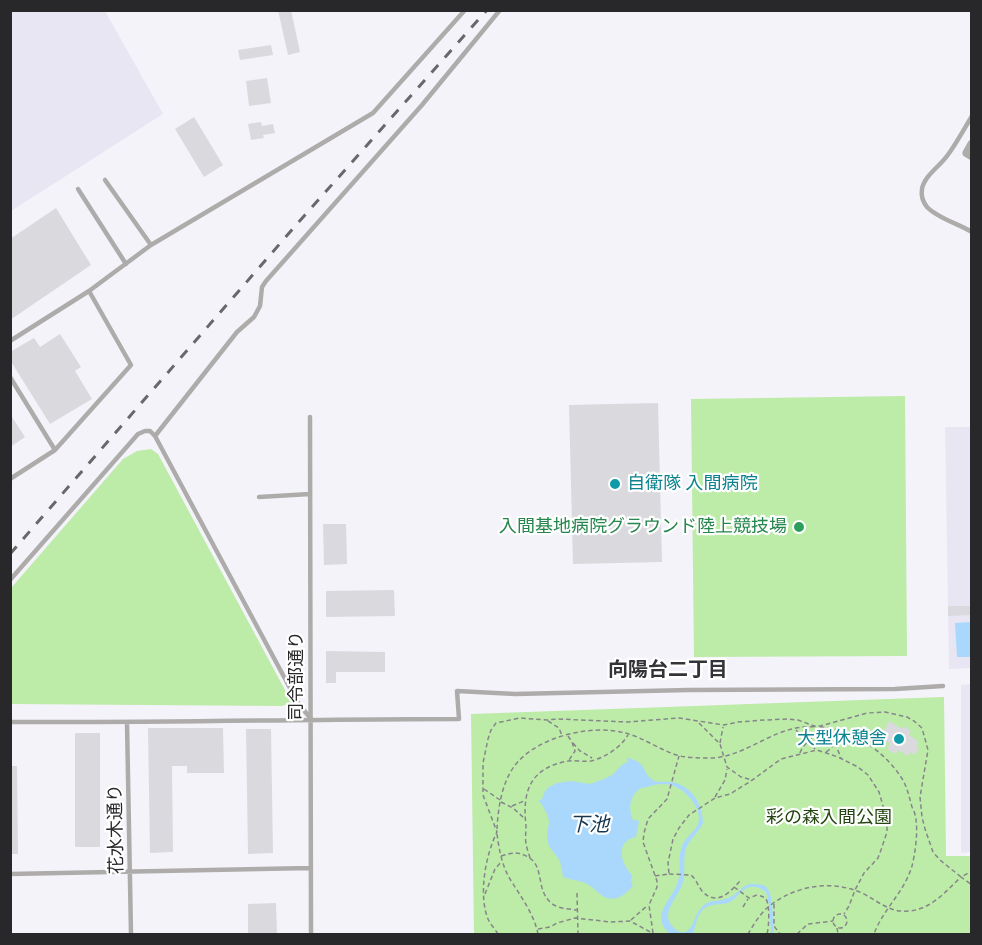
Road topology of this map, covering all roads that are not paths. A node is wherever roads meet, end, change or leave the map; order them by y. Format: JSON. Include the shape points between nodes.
{"nodes":[{"id":1,"x":465,"y":10,"type":"edge"},
{"id":2,"x":500,"y":10,"type":"edge"},
{"id":3,"x":972,"y":116,"type":"edge"},
{"id":4,"x":972,"y":144,"type":"edge"},
{"id":5,"x":972,"y":156,"type":"edge"},
{"id":6,"x":105,"y":180,"type":"dead end"},
{"id":7,"x":78,"y":189,"type":"dead end"},
{"id":8,"x":972,"y":232,"type":"edge"},
{"id":9,"x":151,"y":245,"type":"junction"},
{"id":10,"x":126,"y":264,"type":"junction"},
{"id":11,"x":89,"y":291,"type":"junction"},
{"id":12,"x":10,"y":340,"type":"edge"},
{"id":13,"x":10,"y":377,"type":"edge"},
{"id":14,"x":310,"y":417,"type":"dead end"},
{"id":15,"x":155,"y":436,"type":"junction"},
{"id":16,"x":55,"y":450,"type":"junction"},
{"id":17,"x":10,"y":479,"type":"edge"},
{"id":18,"x":310,"y":494,"type":"junction"},
{"id":19,"x":259,"y":496,"type":"dead end"},
{"id":20,"x":10,"y":580,"type":"edge"},
{"id":21,"x":943,"y":687,"type":"dead end"},
{"id":22,"x":311,"y":719,"type":"junction"},
{"id":23,"x":10,"y":722,"type":"edge"},
{"id":24,"x":127,"y":723,"type":"junction"},
{"id":25,"x":310,"y":868,"type":"junction"},
{"id":26,"x":130,"y":872,"type":"junction"},
{"id":27,"x":10,"y":874,"type":"edge"},
{"id":28,"x":131,"y":934,"type":"edge"},
{"id":29,"x":311,"y":934,"type":"edge"}],
"edges":[{"from":1,"to":9,"type":"lane","via":[[373,113]]},
{"from":2,"to":15,"type":"lane","via":[[422,105],[266,281],[254,317],[237,332]]},
{"from":3,"to":8,"type":"lane","via":[[922,190],[928,208]]},
{"from":4,"to":5,"type":"street","via":[[967,153]]},
{"from":6,"to":9,"type":"lane"},
{"from":7,"to":10,"type":"lane"},
{"from":9,"to":10,"type":"lane"},
{"from":10,"to":11,"type":"lane"},
{"from":11,"to":12,"type":"lane"},
{"from":11,"to":16,"type":"lane","via":[[131,365]]},
{"from":13,"to":16,"type":"lane"},
{"from":14,"to":18,"type":"lane","name":"司令部通り"},
{"from":15,"to":20,"type":"lane","via":[[150,431],[138,434]]},
{"from":15,"to":22,"type":"lane","via":[[298,703]]},
{"from":16,"to":17,"type":"lane"},
{"from":18,"to":19,"type":"lane"},
{"from":18,"to":22,"type":"lane","name":"司令部通り"},
{"from":21,"to":22,"type":"lane","via":[[515,694],[457,691],[459,719]]},
{"from":22,"to":24,"type":"lane"},
{"from":22,"to":25,"type":"lane","name":"司令部通り"},
{"from":23,"to":24,"type":"lane"},
{"from":24,"to":26,"type":"lane","name":"花水木通り"},
{"from":25,"to":26,"type":"lane"},
{"from":25,"to":29,"type":"lane","name":"司令部通り"},
{"from":26,"to":27,"type":"lane"},
{"from":26,"to":28,"type":"lane","name":"花水木通り"}]}
